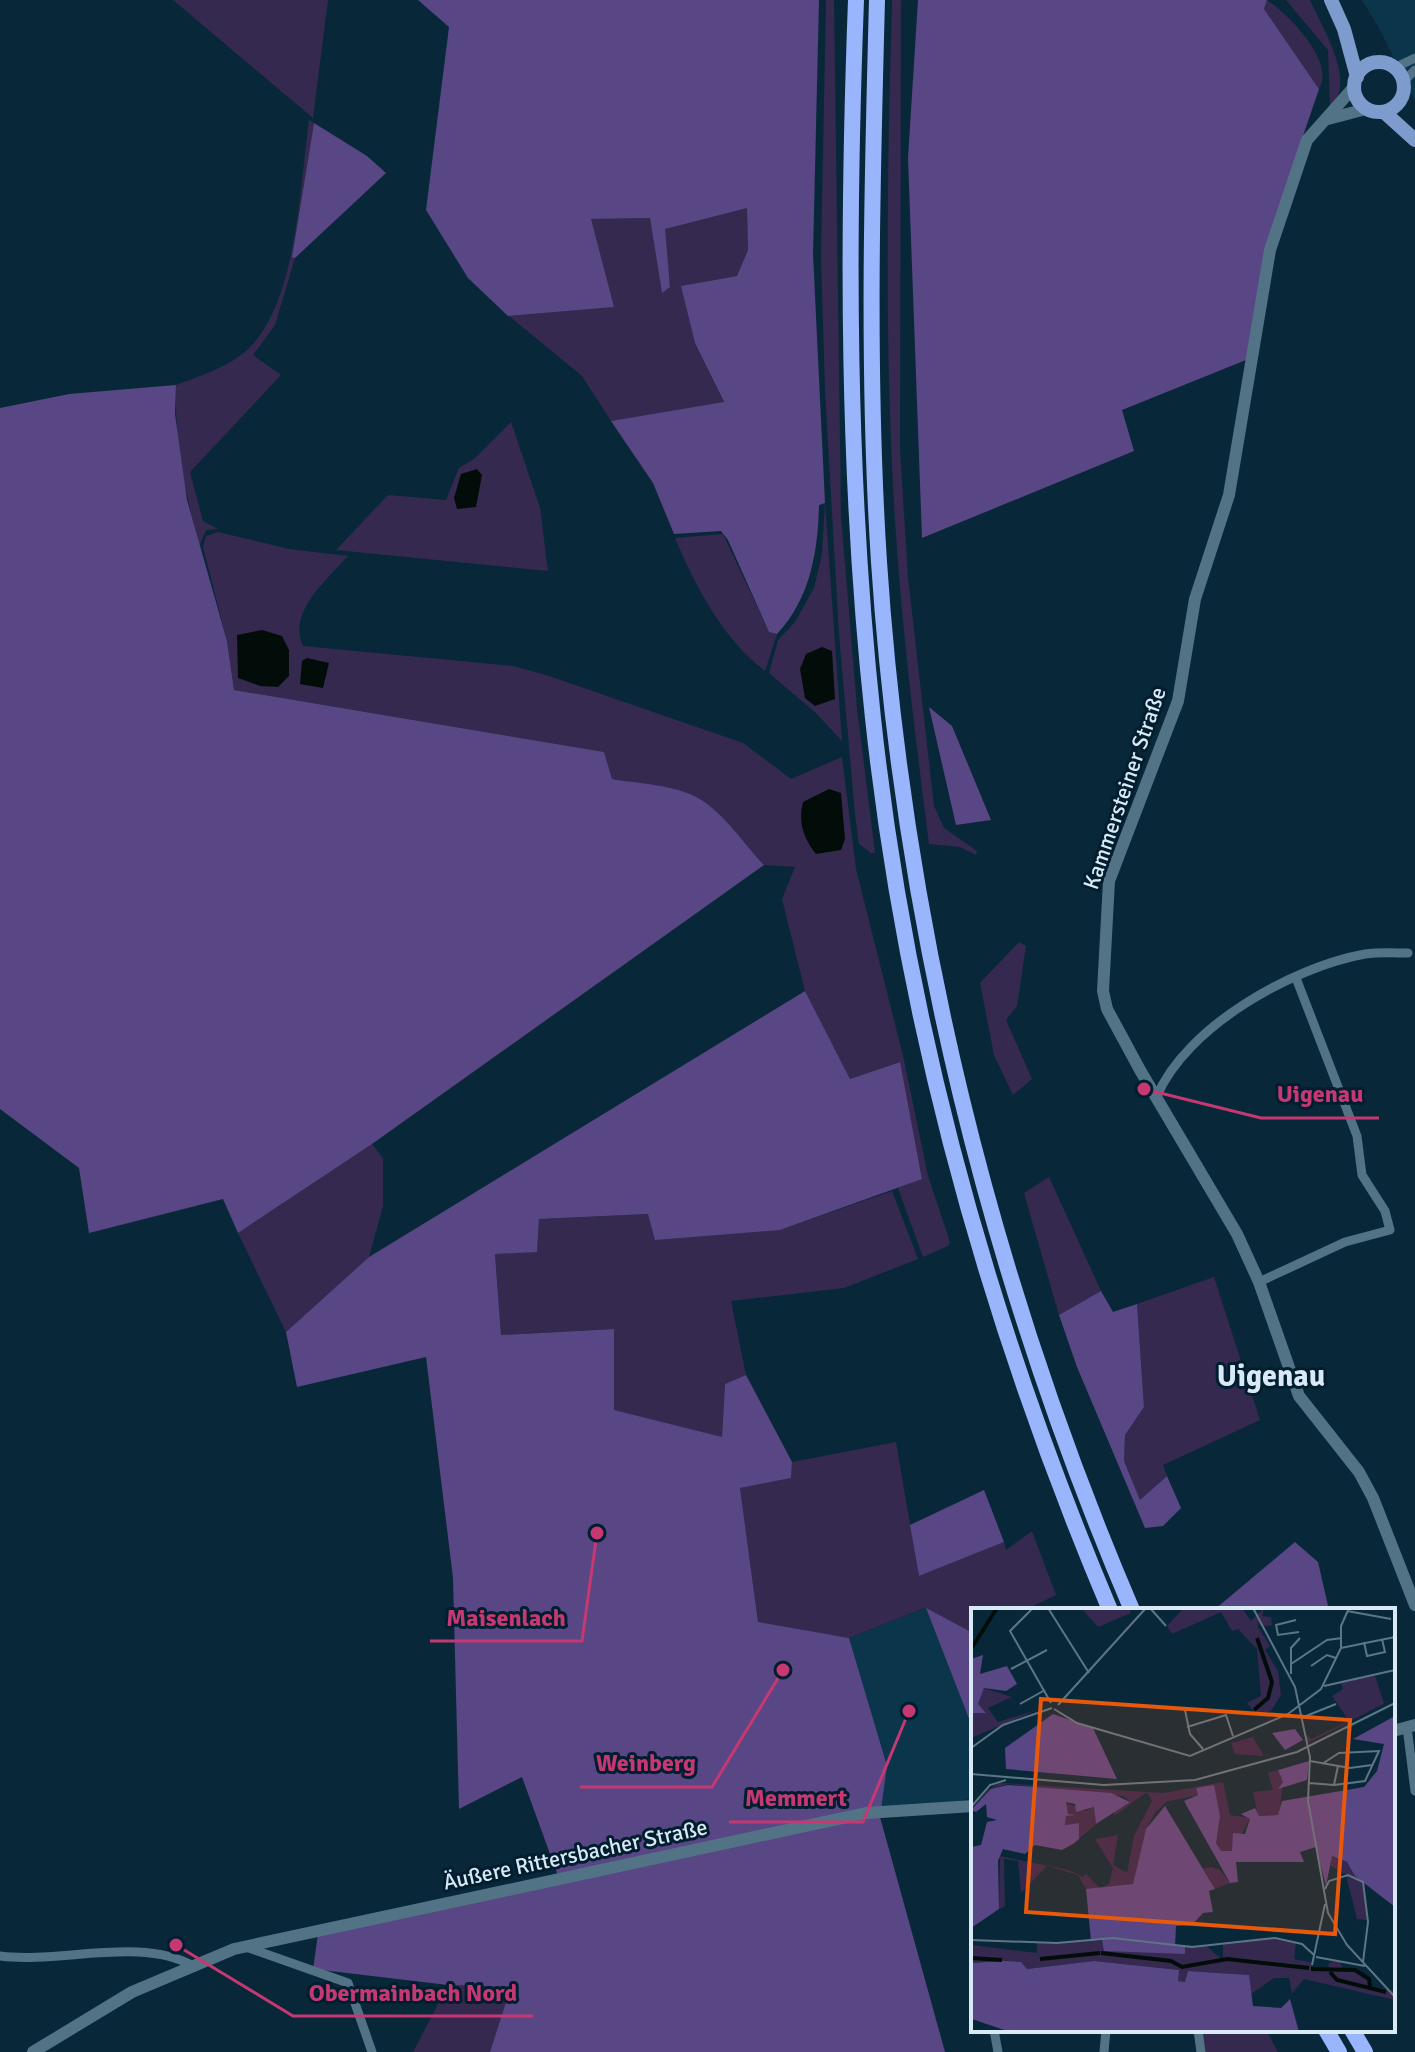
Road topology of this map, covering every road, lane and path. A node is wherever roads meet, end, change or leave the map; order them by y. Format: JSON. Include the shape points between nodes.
{"nodes":[{"id":1,"x":856,"y":0,"type":"edge"},
{"id":2,"x":877,"y":0,"type":"edge"},
{"id":3,"x":1331,"y":0,"type":"edge"},
{"id":4,"x":1344,"y":29,"type":"junction"},
{"id":5,"x":1415,"y":58,"type":"edge"},
{"id":6,"x":1375,"y":63,"type":"junction"},
{"id":7,"x":1394,"y":68,"type":"junction"},
{"id":8,"x":1415,"y":70,"type":"edge"},
{"id":9,"x":1356,"y":82,"type":"junction"},
{"id":10,"x":1403,"y":82,"type":"junction"},
{"id":11,"x":1400,"y":101,"type":"junction"},
{"id":12,"x":1366,"y":109,"type":"junction"},
{"id":13,"x":1384,"y":112,"type":"junction"},
{"id":14,"x":1325,"y":120,"type":"junction"},
{"id":15,"x":1415,"y":138,"type":"edge"},
{"id":16,"x":1408,"y":953,"type":"dead end"},
{"id":17,"x":1296,"y":978,"type":"junction"},
{"id":18,"x":1157,"y":1096,"type":"junction"},
{"id":19,"x":1259,"y":1282,"type":"junction"},
{"id":20,"x":1415,"y":1605,"type":"edge"},
{"id":21,"x":1109,"y":1608,"type":"edge"},
{"id":22,"x":1131,"y":1608,"type":"edge"},
{"id":23,"x":1411,"y":1726,"type":"edge"},
{"id":24,"x":1415,"y":1791,"type":"edge"},
{"id":25,"x":971,"y":1806,"type":"edge"},
{"id":26,"x":239,"y":1947,"type":"junction"},
{"id":27,"x":0,"y":1956,"type":"edge"},
{"id":28,"x":193,"y":1966,"type":"junction"},
{"id":29,"x":994,"y":2032,"type":"edge"},
{"id":30,"x":1106,"y":2032,"type":"edge"},
{"id":31,"x":1198,"y":2032,"type":"edge"},
{"id":32,"x":1327,"y":2032,"type":"edge"},
{"id":33,"x":1353,"y":2032,"type":"edge"},
{"id":34,"x":33,"y":2052,"type":"edge"},
{"id":35,"x":372,"y":2052,"type":"edge"},
{"id":36,"x":998,"y":2052,"type":"edge"},
{"id":37,"x":1104,"y":2052,"type":"edge"},
{"id":38,"x":1201,"y":2052,"type":"edge"},
{"id":39,"x":1339,"y":2052,"type":"edge"},
{"id":40,"x":1365,"y":2052,"type":"edge"}],
"edges":[{"from":1,"to":21,"type":"highway","via":[[849,255],[852,427],[872,709],[900,906],[936,1081],[982,1256],[1036,1423]]},
{"from":2,"to":22,"type":"highway","via":[[874,458],[887,653],[905,809],[934,979],[993,1224],[1054,1414]]},
{"from":3,"to":4,"type":"main road"},
{"from":4,"to":6,"type":"main road"},
{"from":4,"to":9,"type":"main road"},
{"from":5,"to":7,"type":"street"},
{"from":6,"to":7,"type":"main road"},
{"from":6,"to":9,"type":"main road"},
{"from":7,"to":10,"type":"main road"},
{"from":8,"to":10,"type":"street"},
{"from":9,"to":12,"type":"main road","via":[[1358,100]]},
{"from":9,"to":14,"type":"street","name":"Kammersteiner Straße"},
{"from":10,"to":11,"type":"main road"},
{"from":11,"to":13,"type":"main road"},
{"from":11,"to":15,"type":"main road"},
{"from":12,"to":13,"type":"main road"},
{"from":12,"to":14,"type":"street"},
{"from":13,"to":15,"type":"main road"},
{"from":14,"to":18,"type":"street","name":"Kammersteiner Straße","via":[[1307,140],[1270,250],[1229,495],[1195,599],[1178,701],[1109,881],[1103,991],[1107,1009]]},
{"from":16,"to":17,"type":"street","via":[[1366,954]]},
{"from":17,"to":18,"type":"street","via":[[1203,1033],[1168,1071]]},
{"from":17,"to":19,"type":"street","via":[[1357,1136],[1362,1175],[1385,1211],[1390,1230],[1345,1242]]},
{"from":18,"to":19,"type":"street","name":"Kammersteiner Straße","via":[[1222,1204]]},
{"from":19,"to":20,"type":"street","name":"Kammersteiner Straße","via":[[1299,1396],[1359,1472],[1394,1544]]},
{"from":23,"to":24,"type":"street"},
{"from":25,"to":26,"type":"street","name":"Äußere Rittersbacher Straße","via":[[866,1813]]},
{"from":26,"to":28,"type":"street","name":"Äußere Rittersbacher Straße"},
{"from":26,"to":35,"type":"street","via":[[348,1983]]},
{"from":27,"to":28,"type":"street","via":[[150,1952]]},
{"from":28,"to":34,"type":"street","name":"Äußere Rittersbacher Straße","via":[[132,1992]]},
{"from":29,"to":36,"type":"street"},
{"from":30,"to":37,"type":"street"},
{"from":31,"to":38,"type":"street"},
{"from":32,"to":39,"type":"highway"},
{"from":33,"to":40,"type":"highway"}]}
